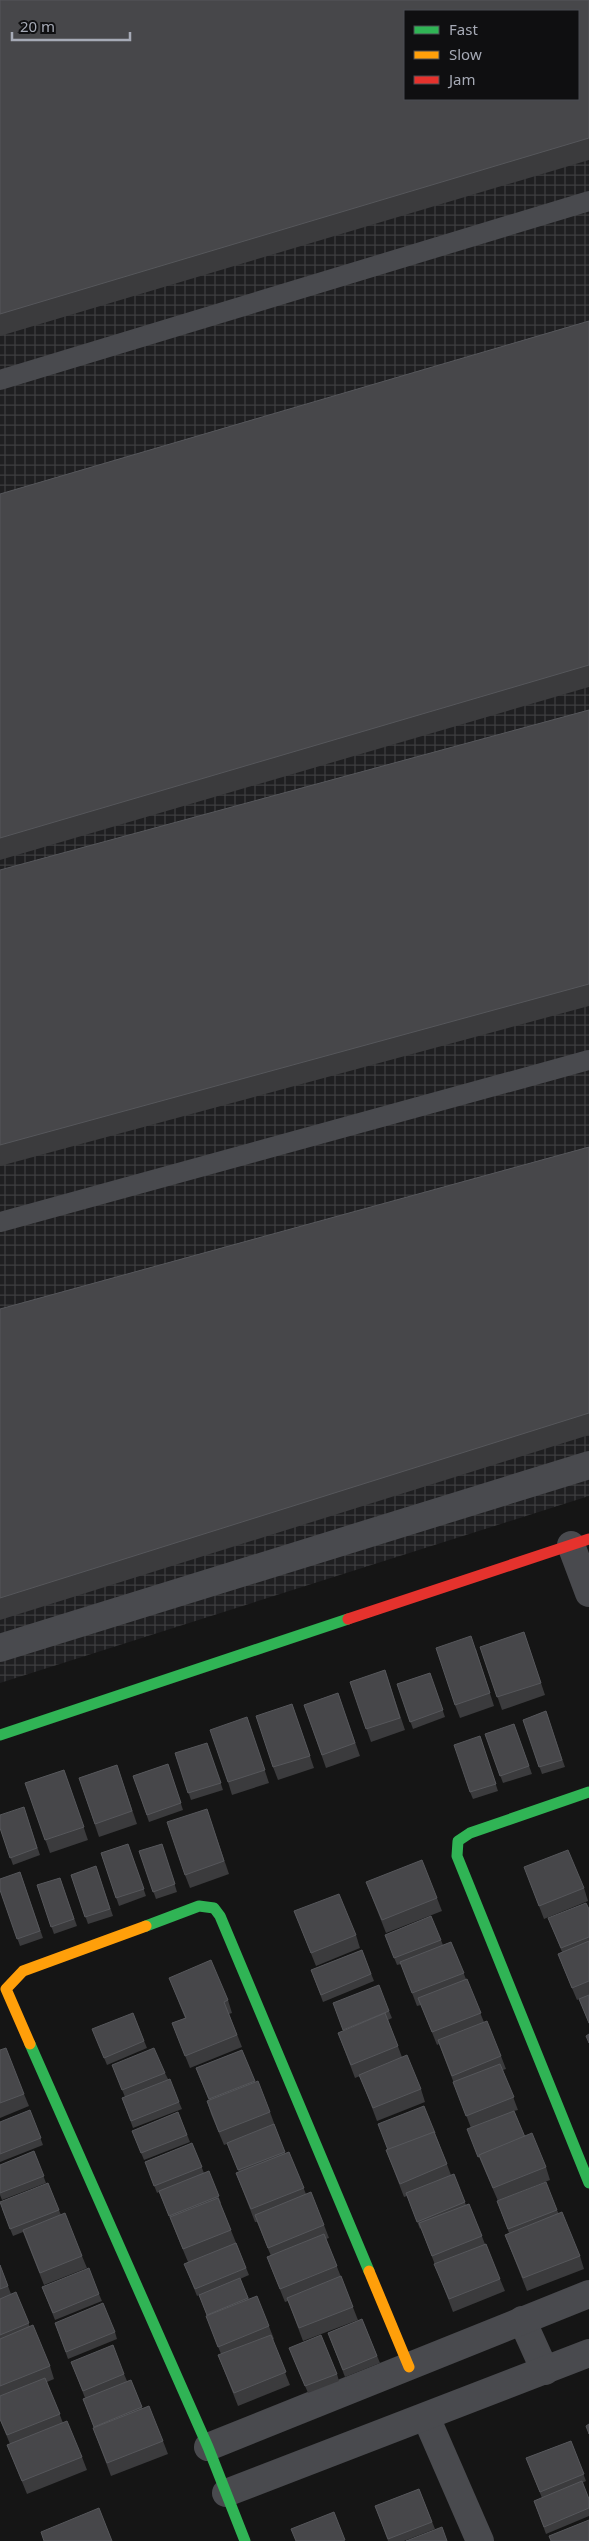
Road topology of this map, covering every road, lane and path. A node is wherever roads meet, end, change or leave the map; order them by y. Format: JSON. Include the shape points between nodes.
{"nodes":[{"id":1,"x":589,"y":201,"type":"edge"},
{"id":2,"x":0,"y":380,"type":"edge"},
{"id":3,"x":589,"y":1060,"type":"edge"},
{"id":4,"x":0,"y":1222,"type":"edge"},
{"id":5,"x":589,"y":1465,"type":"edge"},
{"id":6,"x":580,"y":1542,"type":"edge"},
{"id":7,"x":589,"y":1593,"type":"edge"},
{"id":8,"x":0,"y":1648,"type":"edge"},
{"id":9,"x":0,"y":1735,"type":"edge"},
{"id":10,"x":589,"y":1792,"type":"edge"},
{"id":11,"x":589,"y":2183,"type":"edge"},
{"id":12,"x":589,"y":2294,"type":"edge"},
{"id":13,"x":522,"y":2320,"type":"junction"},
{"id":14,"x":589,"y":2353,"type":"edge"},
{"id":15,"x":409,"y":2367,"type":"junction"},
{"id":16,"x":545,"y":2371,"type":"junction"},
{"id":17,"x":426,"y":2417,"type":"junction"},
{"id":18,"x":208,"y":2447,"type":"junction"},
{"id":19,"x":226,"y":2493,"type":"junction"},
{"id":20,"x":245,"y":2541,"type":"edge"},
{"id":21,"x":480,"y":2541,"type":"edge"}],
"edges":[{"from":1,"to":2,"type":"lane"},
{"from":3,"to":4,"type":"lane"},
{"from":5,"to":8,"type":"street"},
{"from":6,"to":7,"type":"street"},
{"from":6,"to":9,"type":"street"},
{"from":10,"to":11,"type":"street","via":[[470,1833],[458,1841],[457,1856]]},
{"from":12,"to":13,"type":"street"},
{"from":13,"to":15,"type":"street"},
{"from":13,"to":16,"type":"street"},
{"from":14,"to":16,"type":"street"},
{"from":15,"to":18,"type":"street"},
{"from":15,"to":18,"type":"street","via":[[214,1908],[199,1906],[22,1971],[6,1989]]},
{"from":16,"to":17,"type":"street"},
{"from":17,"to":19,"type":"street"},
{"from":17,"to":21,"type":"street"},
{"from":18,"to":19,"type":"street"},
{"from":19,"to":20,"type":"street"}]}
